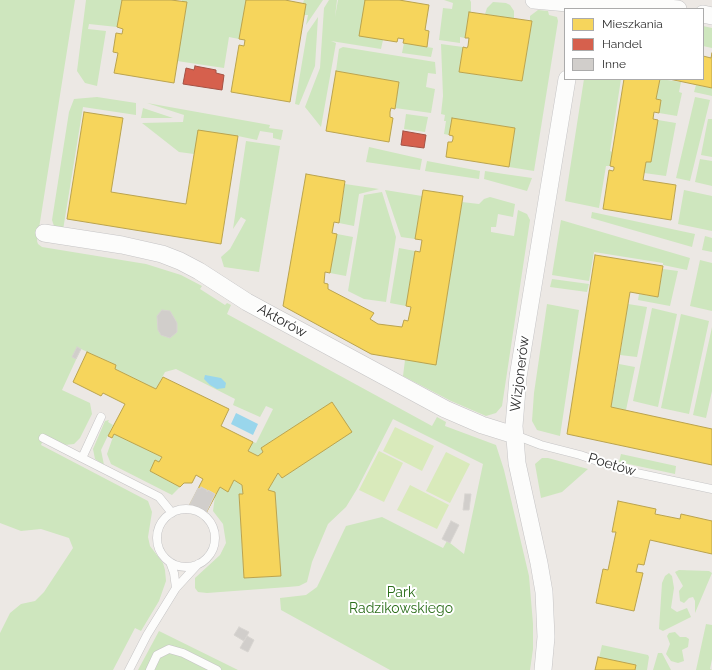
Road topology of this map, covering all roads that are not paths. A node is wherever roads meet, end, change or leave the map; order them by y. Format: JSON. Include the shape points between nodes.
{"nodes":[{"id":1,"x":534,"y":0,"type":"edge"},
{"id":2,"x":579,"y":4,"type":"edge"},
{"id":3,"x":668,"y":8,"type":"edge"},
{"id":4,"x":567,"y":80,"type":"edge"},
{"id":5,"x":44,"y":233,"type":"dead end"},
{"id":6,"x":101,"y":417,"type":"dead end"},
{"id":7,"x":514,"y":435,"type":"junction"},
{"id":8,"x":43,"y":438,"type":"dead end"},
{"id":9,"x":82,"y":458,"type":"junction"},
{"id":10,"x":712,"y":489,"type":"edge"},
{"id":11,"x":172,"y":512,"type":"junction"},
{"id":12,"x":170,"y":562,"type":"junction"},
{"id":13,"x":199,"y":563,"type":"junction"},
{"id":14,"x":176,"y":588,"type":"junction"},
{"id":15,"x":129,"y":670,"type":"edge"},
{"id":16,"x":150,"y":670,"type":"edge"},
{"id":17,"x":217,"y":670,"type":"edge"},
{"id":18,"x":543,"y":670,"type":"edge"}],
"edges":[{"from":1,"to":2,"type":"street"},
{"from":2,"to":3,"type":"street","via":[[626,4]]},
{"from":4,"to":7,"type":"street","name":"Wizjonerów","via":[[518,377]]},
{"from":5,"to":7,"type":"street","name":"Aktorów","via":[[129,247],[180,261],[247,302],[445,409]]},
{"from":6,"to":9,"type":"lane"},
{"from":7,"to":10,"type":"lane","name":"Poetów","via":[[627,470]]},
{"from":7,"to":18,"type":"street","name":"Wizjonerów","via":[[517,463],[544,592],[546,637]]},
{"from":8,"to":9,"type":"lane"},
{"from":9,"to":11,"type":"lane","via":[[159,497]]},
{"from":11,"to":12,"type":"lane","via":[[159,527],[157,537],[158,546]]},
{"from":11,"to":13,"type":"lane","via":[[180,509],[198,511],[211,524],[214,532],[213,546],[207,558]]},
{"from":12,"to":13,"type":"lane","via":[[185,566]]},
{"from":12,"to":14,"type":"lane"},
{"from":13,"to":14,"type":"lane"},
{"from":14,"to":15,"type":"lane"},
{"from":16,"to":17,"type":"lane","via":[[157,655],[169,649]]}]}
